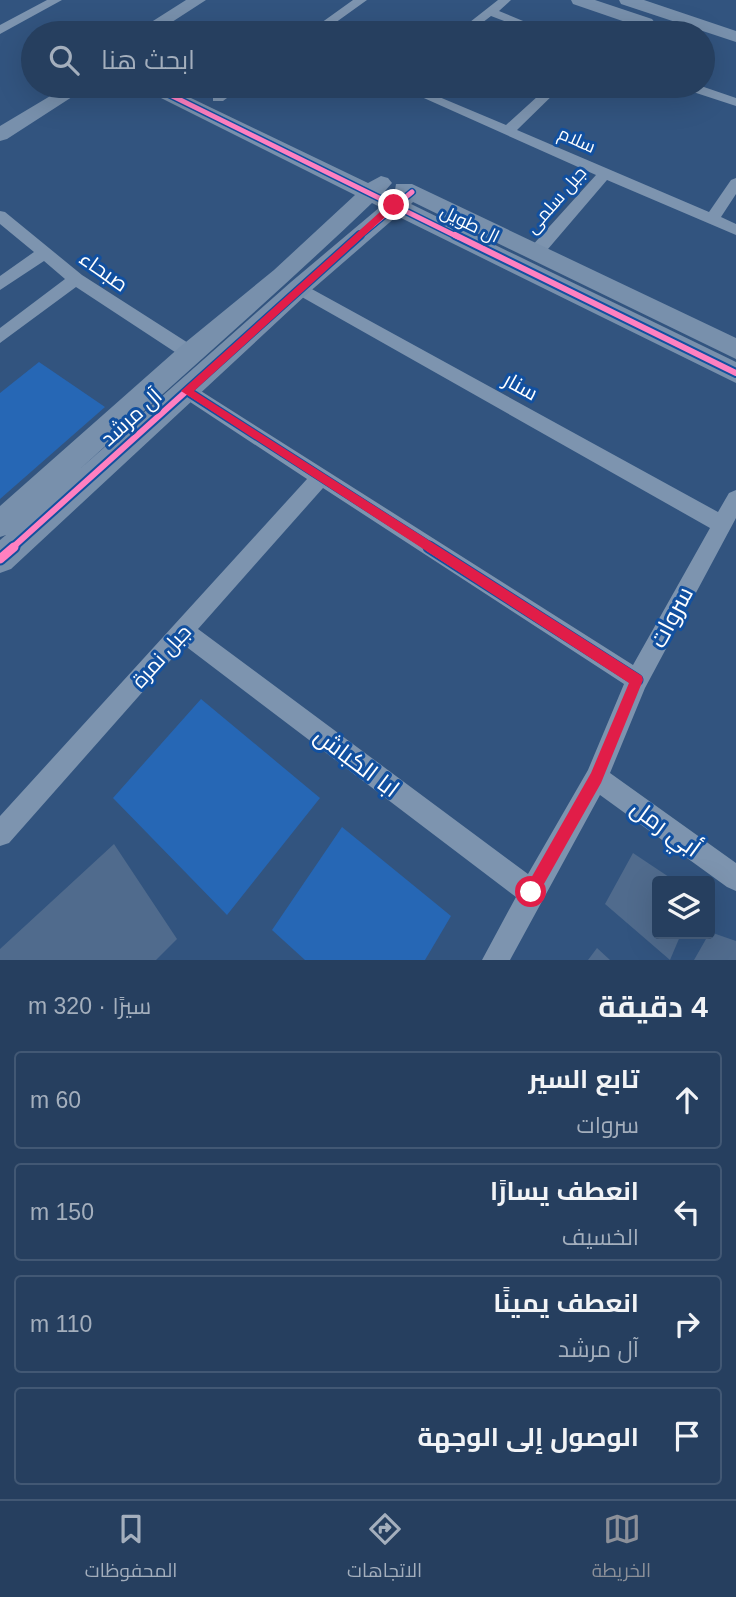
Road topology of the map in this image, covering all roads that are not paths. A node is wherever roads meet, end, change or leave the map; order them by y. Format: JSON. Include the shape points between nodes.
{"nodes":[{"id":1,"x":56,"y":0,"type":"edge"},
{"id":2,"x":198,"y":0,"type":"edge"},
{"id":3,"x":219,"y":0,"type":"edge"},
{"id":4,"x":360,"y":0,"type":"edge"},
{"id":5,"x":505,"y":0,"type":"edge"},
{"id":6,"x":579,"y":0,"type":"edge"},
{"id":7,"x":626,"y":0,"type":"edge"},
{"id":8,"x":489,"y":12,"type":"junction"},
{"id":9,"x":162,"y":21,"type":"edge"},
{"id":10,"x":185,"y":21,"type":"edge"},
{"id":11,"x":330,"y":21,"type":"edge"},
{"id":12,"x":477,"y":21,"type":"edge"},
{"id":13,"x":513,"y":21,"type":"edge"},
{"id":14,"x":640,"y":21,"type":"edge"},
{"id":15,"x":688,"y":21,"type":"edge"},
{"id":16,"x":0,"y":30,"type":"edge"},
{"id":17,"x":715,"y":30,"type":"edge"},
{"id":18,"x":736,"y":37,"type":"edge"},
{"id":19,"x":715,"y":47,"type":"edge"},
{"id":20,"x":736,"y":55,"type":"edge"},
{"id":21,"x":715,"y":95,"type":"edge"},
{"id":22,"x":35,"y":98,"type":"edge"},
{"id":23,"x":60,"y":98,"type":"edge"},
{"id":24,"x":179,"y":98,"type":"edge"},
{"id":25,"x":431,"y":98,"type":"edge"},
{"id":26,"x":543,"y":98,"type":"edge"},
{"id":27,"x":218,"y":99,"type":"edge"},
{"id":28,"x":736,"y":102,"type":"edge"},
{"id":29,"x":0,"y":119,"type":"edge"},
{"id":30,"x":508,"y":131,"type":"junction"},
{"id":31,"x":0,"y":135,"type":"edge"},
{"id":32,"x":605,"y":173,"type":"junction"},
{"id":33,"x":736,"y":183,"type":"edge"},
{"id":34,"x":390,"y":193,"type":"junction"},
{"id":35,"x":0,"y":216,"type":"edge"},
{"id":36,"x":712,"y":219,"type":"junction"},
{"id":37,"x":736,"y":230,"type":"edge"},
{"id":38,"x":536,"y":252,"type":"junction"},
{"id":39,"x":44,"y":253,"type":"junction"},
{"id":40,"x":76,"y":279,"type":"junction"},
{"id":41,"x":0,"y":284,"type":"edge"},
{"id":42,"x":299,"y":288,"type":"junction"},
{"id":43,"x":0,"y":337,"type":"edge"},
{"id":44,"x":736,"y":349,"type":"edge"},
{"id":45,"x":190,"y":353,"type":"junction"},
{"id":46,"x":736,"y":373,"type":"edge"},
{"id":47,"x":187,"y":391,"type":"junction"},
{"id":48,"x":320,"y":478,"type":"junction"},
{"id":49,"x":736,"y":499,"type":"edge"},
{"id":50,"x":0,"y":524,"type":"edge"},
{"id":51,"x":721,"y":524,"type":"junction"},
{"id":52,"x":0,"y":559,"type":"edge"},
{"id":53,"x":184,"y":631,"type":"junction"},
{"id":54,"x":637,"y":680,"type":"junction"},
{"id":55,"x":596,"y":778,"type":"junction"},
{"id":56,"x":0,"y":834,"type":"edge"},
{"id":57,"x":736,"y":878,"type":"edge"},
{"id":58,"x":531,"y":892,"type":"junction"},
{"id":59,"x":495,"y":960,"type":"edge"}],
"edges":[{"from":1,"to":16,"type":"street"},
{"from":2,"to":9,"type":"street"},
{"from":3,"to":10,"type":"street"},
{"from":4,"to":11,"type":"street"},
{"from":5,"to":8,"type":"street"},
{"from":6,"to":14,"type":"street"},
{"from":7,"to":15,"type":"street"},
{"from":8,"to":12,"type":"street"},
{"from":8,"to":13,"type":"street"},
{"from":17,"to":18,"type":"street"},
{"from":19,"to":20,"type":"street"},
{"from":21,"to":28,"type":"street"},
{"from":22,"to":29,"type":"street"},
{"from":23,"to":31,"type":"street"},
{"from":24,"to":34,"type":"street","name":"ال طويل"},
{"from":25,"to":30,"type":"street","name":"سلام"},
{"from":26,"to":30,"type":"street"},
{"from":27,"to":34,"type":"street","name":"ال طويل"},
{"from":30,"to":32,"type":"street","name":"سلام"},
{"from":32,"to":36,"type":"street","name":"سلام"},
{"from":32,"to":38,"type":"street","name":"جبل سلمى"},
{"from":33,"to":36,"type":"street"},
{"from":34,"to":38,"type":"street","name":"ال طويل"},
{"from":34,"to":42,"type":"street","name":"آل مرشد"},
{"from":34,"to":45,"type":"street","name":"آل مرشد"},
{"from":34,"to":46,"type":"street","name":"ال طويل"},
{"from":35,"to":39,"type":"street","name":"صبحاء"},
{"from":36,"to":37,"type":"street","name":"سلام"},
{"from":38,"to":44,"type":"street","name":"ال طويل"},
{"from":39,"to":40,"type":"street","name":"صبحاء"},
{"from":39,"to":41,"type":"street"},
{"from":40,"to":43,"type":"street"},
{"from":40,"to":45,"type":"street","name":"صبحاء"},
{"from":42,"to":47,"type":"street","name":"آل مرشد"},
{"from":42,"to":51,"type":"street","name":"سنار"},
{"from":45,"to":50,"type":"street","name":"آل مرشد"},
{"from":47,"to":48,"type":"street"},
{"from":47,"to":52,"type":"street","name":"آل مرشد"},
{"from":48,"to":53,"type":"street","name":"جبل نمرة"},
{"from":48,"to":54,"type":"street"},
{"from":49,"to":51,"type":"street","name":"سروات"},
{"from":51,"to":54,"type":"street","name":"سروات"},
{"from":53,"to":56,"type":"street","name":"جبل نمرة"},
{"from":53,"to":58,"type":"street","name":"ابا الكباش"},
{"from":54,"to":55,"type":"street","name":"سروات"},
{"from":55,"to":57,"type":"street","name":"أبي رمل"},
{"from":55,"to":58,"type":"street","name":"سروات"},
{"from":58,"to":59,"type":"street","name":"سروات"}]}
